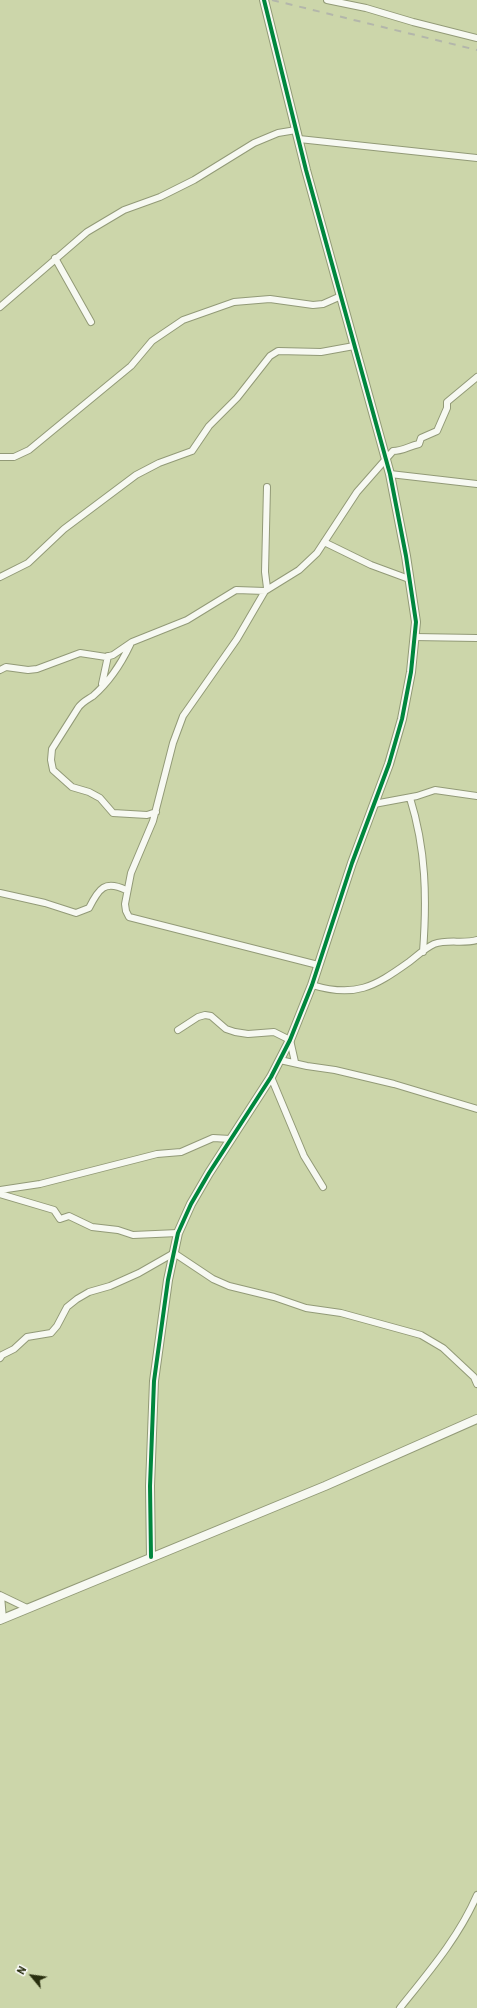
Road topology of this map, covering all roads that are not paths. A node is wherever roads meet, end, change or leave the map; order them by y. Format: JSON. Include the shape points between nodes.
{"nodes":[{"id":1,"x":264,"y":0,"type":"edge"},
{"id":2,"x":327,"y":0,"type":"edge"},
{"id":3,"x":477,"y":38,"type":"edge"},
{"id":4,"x":296,"y":130,"type":"junction"},
{"id":5,"x":299,"y":139,"type":"junction"},
{"id":6,"x":477,"y":158,"type":"edge"},
{"id":7,"x":55,"y":258,"type":"junction"},
{"id":8,"x":341,"y":296,"type":"junction"},
{"id":9,"x":0,"y":307,"type":"edge"},
{"id":10,"x":91,"y":322,"type":"dead end"},
{"id":11,"x":354,"y":346,"type":"junction"},
{"id":12,"x":477,"y":377,"type":"edge"},
{"id":13,"x":0,"y":457,"type":"edge"},
{"id":14,"x":386,"y":458,"type":"junction"},
{"id":15,"x":390,"y":474,"type":"junction"},
{"id":16,"x":477,"y":484,"type":"edge"},
{"id":17,"x":267,"y":487,"type":"dead end"},
{"id":18,"x":324,"y":542,"type":"junction"},
{"id":19,"x":0,"y":576,"type":"edge"},
{"id":20,"x":409,"y":579,"type":"junction"},
{"id":21,"x":266,"y":589,"type":"junction"},
{"id":22,"x":414,"y":637,"type":"junction"},
{"id":23,"x":477,"y":638,"type":"edge"},
{"id":24,"x":131,"y":643,"type":"junction"},
{"id":25,"x":108,"y":656,"type":"junction"},
{"id":26,"x":3,"y":666,"type":"edge"},
{"id":27,"x":0,"y":670,"type":"edge"},
{"id":28,"x":101,"y":686,"type":"junction"},
{"id":29,"x":477,"y":796,"type":"edge"},
{"id":30,"x":410,"y":798,"type":"junction"},
{"id":31,"x":374,"y":804,"type":"junction"},
{"id":32,"x":156,"y":812,"type":"junction"},
{"id":33,"x":147,"y":816,"type":"junction"},
{"id":34,"x":153,"y":821,"type":"junction"},
{"id":35,"x":126,"y":890,"type":"junction"},
{"id":36,"x":0,"y":893,"type":"edge"},
{"id":37,"x":477,"y":940,"type":"edge"},
{"id":38,"x":423,"y":952,"type":"junction"},
{"id":39,"x":318,"y":965,"type":"junction"},
{"id":40,"x":312,"y":985,"type":"junction"},
{"id":41,"x":178,"y":1030,"type":"dead end"},
{"id":42,"x":290,"y":1040,"type":"junction"},
{"id":43,"x":280,"y":1060,"type":"junction"},
{"id":44,"x":295,"y":1062,"type":"junction"},
{"id":45,"x":271,"y":1077,"type":"junction"},
{"id":46,"x":477,"y":1109,"type":"edge"},
{"id":47,"x":230,"y":1139,"type":"junction"},
{"id":48,"x":323,"y":1187,"type":"dead end"},
{"id":49,"x":0,"y":1190,"type":"edge"},
{"id":50,"x":0,"y":1194,"type":"edge"},
{"id":51,"x":178,"y":1233,"type":"junction"},
{"id":52,"x":174,"y":1253,"type":"junction"},
{"id":53,"x":0,"y":1358,"type":"edge"},
{"id":54,"x":477,"y":1384,"type":"edge"},
{"id":55,"x":477,"y":1418,"type":"edge"},
{"id":56,"x":151,"y":1558,"type":"junction"},
{"id":57,"x":1,"y":1595,"type":"edge"},
{"id":58,"x":27,"y":1608,"type":"junction"},
{"id":59,"x":2,"y":1620,"type":"edge"},
{"id":60,"x":477,"y":1895,"type":"edge"},
{"id":61,"x":400,"y":2008,"type":"edge"}],
"edges":[{"from":1,"to":4,"type":"street"},
{"from":2,"to":3,"type":"street"},
{"from":4,"to":5,"type":"street"},
{"from":4,"to":7,"type":"street","via":[[278,133],[254,143],[160,197],[124,210],[87,232]]},
{"from":5,"to":6,"type":"street"},
{"from":5,"to":8,"type":"street"},
{"from":7,"to":9,"type":"street"},
{"from":7,"to":10,"type":"street"},
{"from":8,"to":11,"type":"street"},
{"from":8,"to":13,"type":"street","via":[[323,304],[313,305],[270,299],[234,302],[183,320],[152,341],[131,366],[29,450],[14,457]]},
{"from":11,"to":14,"type":"street"},
{"from":11,"to":19,"type":"street","via":[[321,352],[278,351],[270,356],[237,398],[209,426],[192,451],[136,475],[64,529],[28,563]]},
{"from":12,"to":14,"type":"street","via":[[447,402],[437,431],[421,438],[419,444],[403,451],[393,451]]},
{"from":14,"to":15,"type":"street"},
{"from":14,"to":18,"type":"street","via":[[357,492]]},
{"from":15,"to":16,"type":"street"},
{"from":15,"to":20,"type":"street"},
{"from":17,"to":21,"type":"street","via":[[264,572]]},
{"from":18,"to":20,"type":"street","via":[[371,565]]},
{"from":18,"to":21,"type":"street","via":[[317,553],[299,570]]},
{"from":20,"to":22,"type":"street","via":[[416,622]]},
{"from":21,"to":24,"type":"street","via":[[236,590],[187,620]]},
{"from":21,"to":32,"type":"street","via":[[237,639],[183,716],[173,743]]},
{"from":22,"to":23,"type":"street"},
{"from":22,"to":31,"type":"street","via":[[411,672],[402,719]]},
{"from":24,"to":25,"type":"street"},
{"from":24,"to":28,"type":"street","via":[[121,664]]},
{"from":25,"to":26,"type":"street","via":[[80,653],[28,670]]},
{"from":25,"to":28,"type":"street"},
{"from":26,"to":27,"type":"street"},
{"from":28,"to":33,"type":"street","via":[[92,697],[81,703],[56,742],[51,754],[53,770],[72,787],[100,798],[113,812]]},
{"from":29,"to":30,"type":"street","via":[[435,790]]},
{"from":30,"to":31,"type":"street"},
{"from":30,"to":38,"type":"street","via":[[419,824],[424,862],[426,903]]},
{"from":31,"to":39,"type":"street"},
{"from":32,"to":33,"type":"street"},
{"from":32,"to":34,"type":"street"},
{"from":33,"to":34,"type":"street"},
{"from":34,"to":35,"type":"street"},
{"from":35,"to":36,"type":"street","via":[[115,885],[105,886],[94,897],[89,908],[76,913]]},
{"from":35,"to":39,"type":"street","via":[[126,911],[129,917]]},
{"from":37,"to":38,"type":"street","via":[[445,942],[432,945]]},
{"from":38,"to":40,"type":"street","via":[[376,984],[358,990],[328,990]]},
{"from":39,"to":40,"type":"street"},
{"from":40,"to":42,"type":"street"},
{"from":41,"to":42,"type":"street","via":[[205,1015],[215,1018],[226,1029],[235,1032],[274,1032]]},
{"from":42,"to":43,"type":"street"},
{"from":42,"to":44,"type":"street"},
{"from":43,"to":44,"type":"street"},
{"from":43,"to":45,"type":"street"},
{"from":44,"to":46,"type":"street","via":[[394,1084]]},
{"from":45,"to":47,"type":"street"},
{"from":45,"to":48,"type":"street","via":[[304,1156]]},
{"from":47,"to":49,"type":"street","via":[[213,1138],[181,1152],[157,1154],[40,1184]]},
{"from":47,"to":51,"type":"street","via":[[191,1204]]},
{"from":50,"to":51,"type":"street","via":[[54,1210],[60,1219],[69,1216],[92,1227],[118,1230],[137,1236]]},
{"from":51,"to":52,"type":"street"},
{"from":52,"to":53,"type":"street","via":[[115,1284],[77,1298],[67,1307],[51,1333],[27,1337]]},
{"from":52,"to":54,"type":"street","via":[[213,1279],[229,1286],[306,1308],[341,1313],[421,1335],[443,1348],[474,1377]]},
{"from":52,"to":56,"type":"street","via":[[154,1381],[150,1486]]},
{"from":55,"to":56,"type":"street","via":[[325,1486]]},
{"from":56,"to":58,"type":"street"},
{"from":57,"to":58,"type":"street"},
{"from":57,"to":59,"type":"street"},
{"from":58,"to":59,"type":"street"},
{"from":60,"to":61,"type":"street","via":[[458,1930]]}]}
